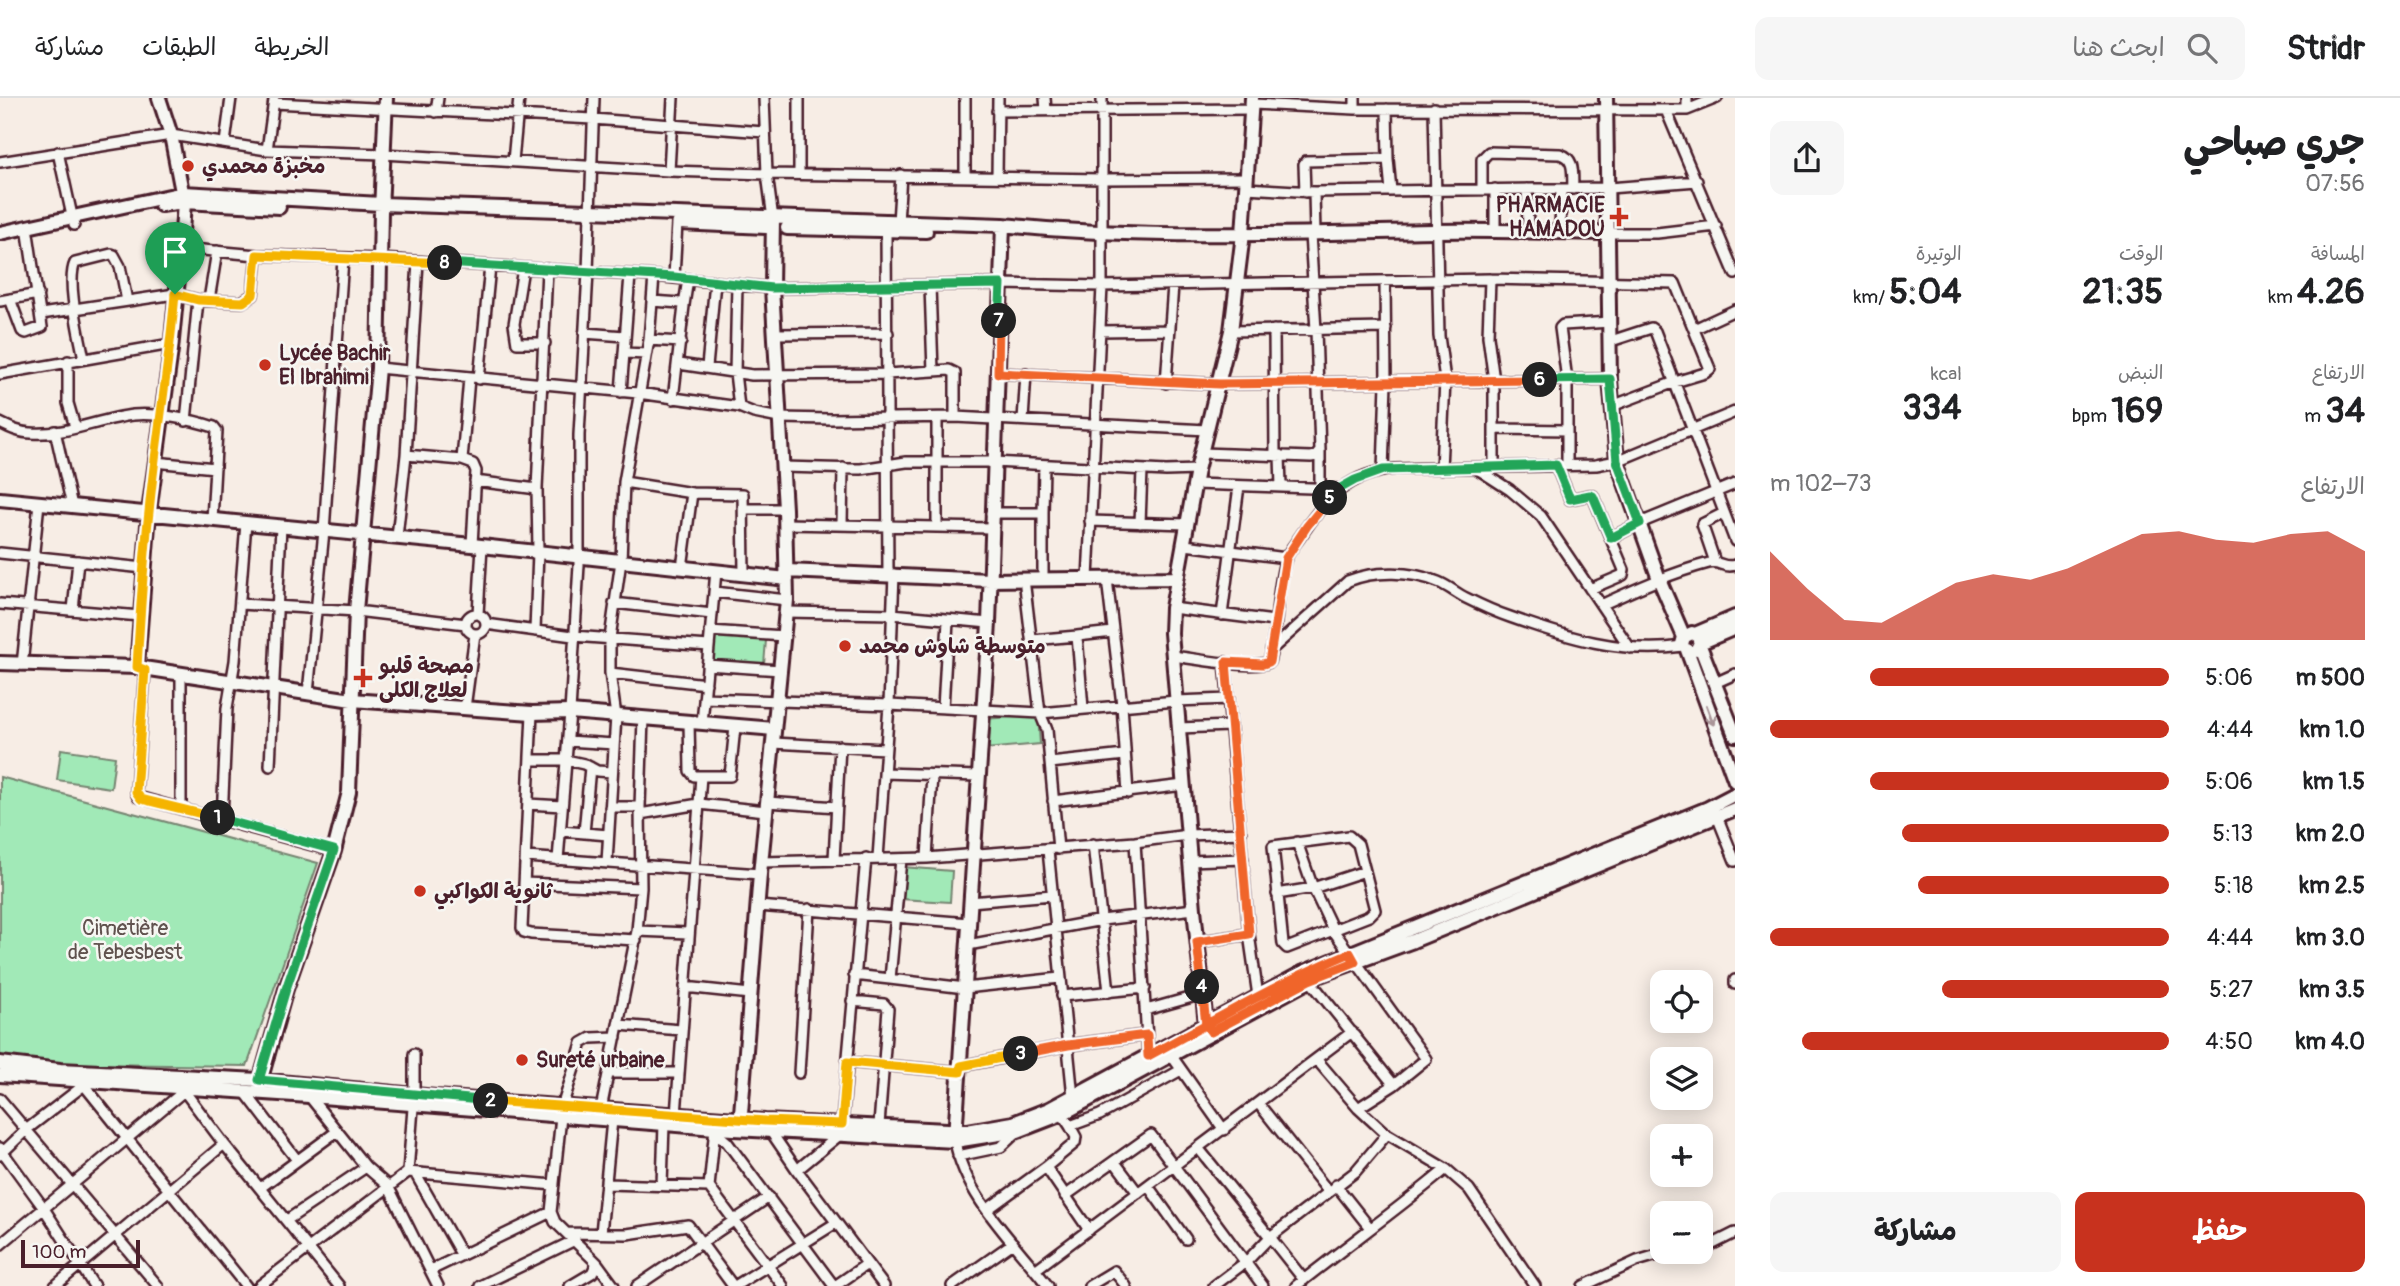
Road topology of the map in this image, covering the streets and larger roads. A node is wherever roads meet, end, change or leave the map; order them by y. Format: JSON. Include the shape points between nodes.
{"nodes":[{"id":1,"x":159,"y":98,"type":"edge"},
{"id":2,"x":231,"y":98,"type":"edge"},
{"id":3,"x":438,"y":98,"type":"edge"},
{"id":4,"x":519,"y":98,"type":"edge"},
{"id":5,"x":594,"y":98,"type":"edge"},
{"id":6,"x":673,"y":98,"type":"edge"},
{"id":7,"x":764,"y":98,"type":"edge"},
{"id":8,"x":799,"y":98,"type":"edge"},
{"id":9,"x":965,"y":98,"type":"edge"},
{"id":10,"x":998,"y":98,"type":"edge"},
{"id":11,"x":1045,"y":98,"type":"edge"},
{"id":12,"x":1102,"y":98,"type":"edge"},
{"id":13,"x":1356,"y":98,"type":"edge"},
{"id":14,"x":1687,"y":98,"type":"edge"},
{"id":15,"x":1717,"y":98,"type":"edge"},
{"id":16,"x":274,"y":101,"type":"edge"},
{"id":17,"x":1510,"y":103,"type":"edge"},
{"id":18,"x":1606,"y":103,"type":"edge"},
{"id":19,"x":386,"y":104,"type":"edge"},
{"id":20,"x":1252,"y":104,"type":"edge"},
{"id":21,"x":1387,"y":108,"type":"junction"},
{"id":22,"x":1434,"y":108,"type":"junction"},
{"id":23,"x":1102,"y":109,"type":"junction"},
{"id":24,"x":1355,"y":109,"type":"junction"},
{"id":25,"x":1046,"y":110,"type":"junction"},
{"id":26,"x":1666,"y":110,"type":"junction"},
{"id":27,"x":1687,"y":110,"type":"junction"},
{"id":28,"x":998,"y":111,"type":"junction"},
{"id":29,"x":436,"y":112,"type":"junction"},
{"id":30,"x":517,"y":116,"type":"junction"},
{"id":31,"x":593,"y":119,"type":"junction"},
{"id":32,"x":673,"y":125,"type":"junction"},
{"id":33,"x":764,"y":132,"type":"junction"},
{"id":34,"x":172,"y":135,"type":"junction"},
{"id":35,"x":225,"y":143,"type":"junction"},
{"id":36,"x":267,"y":150,"type":"junction"},
{"id":37,"x":58,"y":152,"type":"junction"},
{"id":38,"x":383,"y":154,"type":"junction"},
{"id":39,"x":1388,"y":159,"type":"junction"},
{"id":40,"x":513,"y":161,"type":"junction"},
{"id":41,"x":0,"y":162,"type":"edge"},
{"id":42,"x":592,"y":166,"type":"junction"},
{"id":43,"x":669,"y":171,"type":"junction"},
{"id":44,"x":767,"y":173,"type":"junction"},
{"id":45,"x":799,"y":174,"type":"junction"},
{"id":46,"x":901,"y":175,"type":"junction"},
{"id":47,"x":965,"y":176,"type":"junction"},
{"id":48,"x":997,"y":177,"type":"junction"},
{"id":49,"x":1102,"y":179,"type":"junction"},
{"id":50,"x":1697,"y":181,"type":"junction"},
{"id":51,"x":1246,"y":183,"type":"junction"},
{"id":52,"x":1609,"y":188,"type":"junction"},
{"id":53,"x":1495,"y":189,"type":"junction"},
{"id":54,"x":1527,"y":189,"type":"junction"},
{"id":55,"x":1561,"y":189,"type":"junction"},
{"id":56,"x":1573,"y":189,"type":"junction"},
{"id":57,"x":1434,"y":190,"type":"junction"},
{"id":58,"x":1482,"y":190,"type":"junction"},
{"id":59,"x":1391,"y":191,"type":"junction"},
{"id":60,"x":1310,"y":192,"type":"junction"},
{"id":61,"x":183,"y":198,"type":"junction"},
{"id":62,"x":381,"y":208,"type":"junction"},
{"id":63,"x":589,"y":216,"type":"junction"},
{"id":64,"x":73,"y":221,"type":"junction"},
{"id":65,"x":898,"y":222,"type":"junction"},
{"id":66,"x":677,"y":223,"type":"junction"},
{"id":67,"x":773,"y":223,"type":"junction"},
{"id":68,"x":1717,"y":226,"type":"junction"},
{"id":69,"x":1003,"y":229,"type":"junction"},
{"id":70,"x":27,"y":231,"type":"junction"},
{"id":71,"x":886,"y":231,"type":"junction"},
{"id":72,"x":1436,"y":231,"type":"junction"},
{"id":73,"x":1495,"y":231,"type":"junction"},
{"id":74,"x":1102,"y":232,"type":"junction"},
{"id":75,"x":1528,"y":232,"type":"junction"},
{"id":76,"x":1560,"y":232,"type":"junction"},
{"id":77,"x":0,"y":233,"type":"edge"},
{"id":78,"x":1609,"y":233,"type":"junction"},
{"id":79,"x":1243,"y":234,"type":"junction"},
{"id":80,"x":1312,"y":234,"type":"junction"},
{"id":81,"x":0,"y":241,"type":"edge"},
{"id":82,"x":181,"y":248,"type":"junction"},
{"id":83,"x":217,"y":251,"type":"junction"},
{"id":84,"x":257,"y":255,"type":"junction"},
{"id":85,"x":343,"y":259,"type":"junction"},
{"id":86,"x":380,"y":259,"type":"junction"},
{"id":87,"x":418,"y":262,"type":"junction"},
{"id":88,"x":490,"y":266,"type":"junction"},
{"id":89,"x":523,"y":268,"type":"junction"},
{"id":90,"x":547,"y":269,"type":"junction"},
{"id":91,"x":588,"y":272,"type":"junction"},
{"id":92,"x":1735,"y":274,"type":"edge"},
{"id":93,"x":630,"y":275,"type":"junction"},
{"id":94,"x":654,"y":276,"type":"junction"},
{"id":95,"x":674,"y":277,"type":"junction"},
{"id":96,"x":688,"y":279,"type":"junction"},
{"id":97,"x":1490,"y":279,"type":"junction"},
{"id":98,"x":1439,"y":280,"type":"junction"},
{"id":99,"x":1385,"y":281,"type":"junction"},
{"id":100,"x":1609,"y":281,"type":"junction"},
{"id":101,"x":715,"y":282,"type":"junction"},
{"id":102,"x":1238,"y":282,"type":"junction"},
{"id":103,"x":1312,"y":282,"type":"junction"},
{"id":104,"x":737,"y":284,"type":"junction"},
{"id":105,"x":1001,"y":284,"type":"junction"},
{"id":106,"x":1172,"y":285,"type":"junction"},
{"id":107,"x":886,"y":286,"type":"junction"},
{"id":108,"x":930,"y":286,"type":"junction"},
{"id":109,"x":1102,"y":286,"type":"junction"},
{"id":110,"x":772,"y":288,"type":"junction"},
{"id":111,"x":38,"y":294,"type":"junction"},
{"id":112,"x":175,"y":294,"type":"junction"},
{"id":113,"x":10,"y":299,"type":"junction"},
{"id":114,"x":198,"y":300,"type":"junction"},
{"id":115,"x":209,"y":300,"type":"junction"},
{"id":116,"x":0,"y":301,"type":"edge"},
{"id":117,"x":127,"y":301,"type":"junction"},
{"id":118,"x":652,"y":301,"type":"junction"},
{"id":119,"x":684,"y":305,"type":"junction"},
{"id":120,"x":75,"y":310,"type":"junction"},
{"id":121,"x":1735,"y":310,"type":"edge"},
{"id":122,"x":41,"y":314,"type":"junction"},
{"id":123,"x":1610,"y":322,"type":"junction"},
{"id":124,"x":1386,"y":328,"type":"junction"},
{"id":125,"x":1694,"y":329,"type":"junction"},
{"id":126,"x":1170,"y":330,"type":"junction"},
{"id":127,"x":1274,"y":330,"type":"junction"},
{"id":128,"x":1316,"y":330,"type":"junction"},
{"id":129,"x":1100,"y":331,"type":"junction"},
{"id":130,"x":1231,"y":331,"type":"junction"},
{"id":131,"x":584,"y":333,"type":"junction"},
{"id":132,"x":888,"y":333,"type":"junction"},
{"id":133,"x":775,"y":334,"type":"junction"},
{"id":134,"x":625,"y":336,"type":"junction"},
{"id":135,"x":649,"y":340,"type":"junction"},
{"id":136,"x":1611,"y":341,"type":"junction"},
{"id":137,"x":681,"y":342,"type":"junction"},
{"id":138,"x":545,"y":343,"type":"junction"},
{"id":139,"x":171,"y":344,"type":"junction"},
{"id":140,"x":625,"y":353,"type":"junction"},
{"id":141,"x":646,"y":354,"type":"junction"},
{"id":142,"x":83,"y":359,"type":"junction"},
{"id":143,"x":68,"y":361,"type":"junction"},
{"id":144,"x":678,"y":364,"type":"junction"},
{"id":145,"x":377,"y":368,"type":"junction"},
{"id":146,"x":707,"y":368,"type":"junction"},
{"id":147,"x":933,"y":371,"type":"junction"},
{"id":148,"x":412,"y":373,"type":"junction"},
{"id":149,"x":735,"y":373,"type":"junction"},
{"id":150,"x":998,"y":373,"type":"junction"},
{"id":151,"x":1026,"y":373,"type":"junction"},
{"id":152,"x":0,"y":374,"type":"edge"},
{"id":153,"x":887,"y":374,"type":"junction"},
{"id":154,"x":777,"y":375,"type":"junction"},
{"id":155,"x":474,"y":378,"type":"junction"},
{"id":156,"x":1097,"y":378,"type":"junction"},
{"id":157,"x":1610,"y":379,"type":"junction"},
{"id":158,"x":1445,"y":380,"type":"junction"},
{"id":159,"x":1567,"y":380,"type":"junction"},
{"id":160,"x":1494,"y":381,"type":"junction"},
{"id":161,"x":1675,"y":382,"type":"junction"},
{"id":162,"x":1166,"y":383,"type":"junction"},
{"id":163,"x":1386,"y":383,"type":"junction"},
{"id":164,"x":543,"y":384,"type":"junction"},
{"id":165,"x":1219,"y":384,"type":"junction"},
{"id":166,"x":1274,"y":384,"type":"junction"},
{"id":167,"x":1317,"y":384,"type":"junction"},
{"id":168,"x":583,"y":389,"type":"junction"},
{"id":169,"x":621,"y":392,"type":"junction"},
{"id":170,"x":638,"y":393,"type":"junction"},
{"id":171,"x":673,"y":399,"type":"junction"},
{"id":172,"x":739,"y":407,"type":"junction"},
{"id":173,"x":1612,"y":407,"type":"junction"},
{"id":174,"x":1735,"y":412,"type":"edge"},
{"id":175,"x":161,"y":416,"type":"junction"},
{"id":176,"x":886,"y":417,"type":"junction"},
{"id":177,"x":955,"y":417,"type":"junction"},
{"id":178,"x":779,"y":418,"type":"junction"},
{"id":179,"x":937,"y":418,"type":"junction"},
{"id":180,"x":995,"y":419,"type":"junction"},
{"id":181,"x":1023,"y":420,"type":"junction"},
{"id":182,"x":186,"y":421,"type":"junction"},
{"id":183,"x":0,"y":423,"type":"edge"},
{"id":184,"x":1094,"y":424,"type":"junction"},
{"id":185,"x":75,"y":427,"type":"junction"},
{"id":186,"x":1693,"y":428,"type":"junction"},
{"id":187,"x":1495,"y":429,"type":"junction"},
{"id":188,"x":1207,"y":430,"type":"junction"},
{"id":189,"x":1567,"y":430,"type":"junction"},
{"id":190,"x":55,"y":431,"type":"junction"},
{"id":191,"x":1320,"y":451,"type":"junction"},
{"id":192,"x":1202,"y":453,"type":"junction"},
{"id":193,"x":406,"y":455,"type":"junction"},
{"id":194,"x":1278,"y":455,"type":"junction"},
{"id":195,"x":462,"y":460,"type":"junction"},
{"id":196,"x":1617,"y":461,"type":"junction"},
{"id":197,"x":937,"y":462,"type":"junction"},
{"id":198,"x":994,"y":462,"type":"junction"},
{"id":199,"x":155,"y":463,"type":"junction"},
{"id":200,"x":887,"y":464,"type":"junction"},
{"id":201,"x":1044,"y":465,"type":"junction"},
{"id":202,"x":1556,"y":465,"type":"junction"},
{"id":203,"x":1567,"y":465,"type":"junction"},
{"id":204,"x":782,"y":467,"type":"junction"},
{"id":205,"x":1093,"y":467,"type":"junction"},
{"id":206,"x":1494,"y":467,"type":"junction"},
{"id":207,"x":215,"y":468,"type":"junction"},
{"id":208,"x":843,"y":468,"type":"junction"},
{"id":209,"x":1476,"y":468,"type":"junction"},
{"id":210,"x":1441,"y":469,"type":"junction"},
{"id":211,"x":1142,"y":470,"type":"junction"},
{"id":212,"x":1383,"y":470,"type":"junction"},
{"id":213,"x":1196,"y":477,"type":"junction"},
{"id":214,"x":475,"y":481,"type":"junction"},
{"id":215,"x":624,"y":482,"type":"junction"},
{"id":216,"x":1735,"y":484,"type":"edge"},
{"id":217,"x":1239,"y":486,"type":"junction"},
{"id":218,"x":1281,"y":487,"type":"junction"},
{"id":219,"x":1320,"y":488,"type":"junction"},
{"id":220,"x":537,"y":489,"type":"junction"},
{"id":221,"x":1339,"y":489,"type":"junction"},
{"id":222,"x":1716,"y":491,"type":"junction"},
{"id":223,"x":692,"y":493,"type":"junction"},
{"id":224,"x":0,"y":499,"type":"edge"},
{"id":225,"x":39,"y":503,"type":"junction"},
{"id":226,"x":72,"y":506,"type":"junction"},
{"id":227,"x":744,"y":509,"type":"junction"},
{"id":228,"x":785,"y":509,"type":"junction"},
{"id":229,"x":149,"y":513,"type":"junction"},
{"id":230,"x":991,"y":513,"type":"junction"},
{"id":231,"x":1043,"y":513,"type":"junction"},
{"id":232,"x":1724,"y":513,"type":"junction"},
{"id":233,"x":212,"y":520,"type":"junction"},
{"id":234,"x":1090,"y":521,"type":"junction"},
{"id":235,"x":246,"y":523,"type":"junction"},
{"id":236,"x":1140,"y":523,"type":"junction"},
{"id":237,"x":1640,"y":523,"type":"junction"},
{"id":238,"x":785,"y":524,"type":"junction"},
{"id":239,"x":1187,"y":524,"type":"junction"},
{"id":240,"x":842,"y":525,"type":"junction"},
{"id":241,"x":281,"y":526,"type":"junction"},
{"id":242,"x":888,"y":526,"type":"junction"},
{"id":243,"x":937,"y":527,"type":"junction"},
{"id":244,"x":991,"y":528,"type":"junction"},
{"id":245,"x":324,"y":531,"type":"junction"},
{"id":246,"x":365,"y":535,"type":"junction"},
{"id":247,"x":397,"y":537,"type":"junction"},
{"id":248,"x":1611,"y":538,"type":"junction"},
{"id":249,"x":1735,"y":541,"type":"edge"},
{"id":250,"x":477,"y":545,"type":"junction"},
{"id":251,"x":1185,"y":545,"type":"junction"},
{"id":252,"x":538,"y":552,"type":"junction"},
{"id":253,"x":1232,"y":552,"type":"junction"},
{"id":254,"x":0,"y":553,"type":"edge"},
{"id":255,"x":579,"y":556,"type":"junction"},
{"id":256,"x":34,"y":557,"type":"junction"},
{"id":257,"x":1286,"y":558,"type":"junction"},
{"id":258,"x":78,"y":561,"type":"junction"},
{"id":259,"x":621,"y":561,"type":"junction"},
{"id":260,"x":1715,"y":562,"type":"junction"},
{"id":261,"x":1735,"y":565,"type":"edge"},
{"id":262,"x":144,"y":568,"type":"junction"},
{"id":263,"x":682,"y":568,"type":"junction"},
{"id":264,"x":716,"y":571,"type":"junction"},
{"id":265,"x":744,"y":574,"type":"junction"},
{"id":266,"x":891,"y":574,"type":"junction"},
{"id":267,"x":787,"y":575,"type":"junction"},
{"id":268,"x":1024,"y":579,"type":"junction"},
{"id":269,"x":1043,"y":579,"type":"junction"},
{"id":270,"x":1088,"y":579,"type":"junction"},
{"id":271,"x":1107,"y":579,"type":"junction"},
{"id":272,"x":1177,"y":579,"type":"junction"},
{"id":273,"x":1659,"y":579,"type":"junction"},
{"id":274,"x":990,"y":580,"type":"junction"},
{"id":275,"x":1590,"y":589,"type":"junction"},
{"id":276,"x":714,"y":592,"type":"junction"},
{"id":277,"x":614,"y":603,"type":"junction"},
{"id":278,"x":0,"y":604,"type":"edge"},
{"id":279,"x":240,"y":604,"type":"junction"},
{"id":280,"x":1601,"y":605,"type":"junction"},
{"id":281,"x":276,"y":606,"type":"junction"},
{"id":282,"x":786,"y":606,"type":"junction"},
{"id":283,"x":29,"y":608,"type":"junction"},
{"id":284,"x":317,"y":608,"type":"junction"},
{"id":285,"x":1172,"y":608,"type":"junction"},
{"id":286,"x":73,"y":610,"type":"junction"},
{"id":287,"x":356,"y":611,"type":"junction"},
{"id":288,"x":478,"y":614,"type":"junction"},
{"id":289,"x":712,"y":614,"type":"junction"},
{"id":290,"x":892,"y":614,"type":"junction"},
{"id":291,"x":1222,"y":615,"type":"junction"},
{"id":292,"x":140,"y":616,"type":"junction"},
{"id":293,"x":1735,"y":617,"type":"edge"},
{"id":294,"x":948,"y":621,"type":"junction"},
{"id":295,"x":1274,"y":621,"type":"junction"},
{"id":296,"x":989,"y":623,"type":"junction"},
{"id":297,"x":466,"y":624,"type":"junction"},
{"id":298,"x":486,"y":624,"type":"junction"},
{"id":299,"x":1735,"y":628,"type":"edge"},
{"id":300,"x":535,"y":631,"type":"junction"},
{"id":301,"x":710,"y":631,"type":"junction"},
{"id":302,"x":1114,"y":632,"type":"junction"},
{"id":303,"x":475,"y":634,"type":"junction"},
{"id":304,"x":573,"y":636,"type":"junction"},
{"id":305,"x":784,"y":636,"type":"junction"},
{"id":306,"x":1077,"y":636,"type":"junction"},
{"id":307,"x":610,"y":638,"type":"junction"},
{"id":308,"x":1032,"y":640,"type":"junction"},
{"id":309,"x":1692,"y":643,"type":"junction"},
{"id":310,"x":709,"y":646,"type":"junction"},
{"id":311,"x":1630,"y":648,"type":"junction"},
{"id":312,"x":1271,"y":650,"type":"junction"},
{"id":313,"x":1172,"y":656,"type":"junction"},
{"id":314,"x":1226,"y":662,"type":"junction"},
{"id":315,"x":0,"y":663,"type":"edge"},
{"id":316,"x":22,"y":665,"type":"junction"},
{"id":317,"x":707,"y":665,"type":"junction"},
{"id":318,"x":141,"y":668,"type":"junction"},
{"id":319,"x":781,"y":670,"type":"junction"},
{"id":320,"x":610,"y":673,"type":"junction"},
{"id":321,"x":1735,"y":674,"type":"edge"},
{"id":322,"x":181,"y":675,"type":"junction"},
{"id":323,"x":232,"y":681,"type":"junction"},
{"id":324,"x":1715,"y":683,"type":"junction"},
{"id":325,"x":706,"y":684,"type":"junction"},
{"id":326,"x":273,"y":689,"type":"junction"},
{"id":327,"x":308,"y":693,"type":"junction"},
{"id":328,"x":704,"y":698,"type":"junction"},
{"id":329,"x":1229,"y":699,"type":"junction"},
{"id":330,"x":352,"y":700,"type":"junction"},
{"id":331,"x":1176,"y":701,"type":"junction"},
{"id":332,"x":777,"y":702,"type":"junction"},
{"id":333,"x":888,"y":705,"type":"junction"},
{"id":334,"x":1122,"y":705,"type":"junction"},
{"id":335,"x":465,"y":708,"type":"junction"},
{"id":336,"x":943,"y":708,"type":"junction"},
{"id":337,"x":1083,"y":708,"type":"junction"},
{"id":338,"x":982,"y":711,"type":"junction"},
{"id":339,"x":570,"y":712,"type":"junction"},
{"id":340,"x":532,"y":713,"type":"junction"},
{"id":341,"x":1040,"y":713,"type":"junction"},
{"id":342,"x":616,"y":716,"type":"junction"},
{"id":343,"x":643,"y":718,"type":"junction"},
{"id":344,"x":695,"y":723,"type":"junction"},
{"id":345,"x":1230,"y":726,"type":"junction"},
{"id":346,"x":736,"y":727,"type":"junction"},
{"id":347,"x":1179,"y":728,"type":"junction"},
{"id":348,"x":1735,"y":734,"type":"edge"},
{"id":349,"x":773,"y":736,"type":"junction"},
{"id":350,"x":568,"y":741,"type":"junction"},
{"id":351,"x":614,"y":744,"type":"junction"},
{"id":352,"x":840,"y":746,"type":"junction"},
{"id":353,"x":885,"y":749,"type":"junction"},
{"id":354,"x":1125,"y":755,"type":"junction"},
{"id":355,"x":530,"y":760,"type":"junction"},
{"id":356,"x":566,"y":760,"type":"junction"},
{"id":357,"x":1050,"y":763,"type":"junction"},
{"id":358,"x":270,"y":766,"type":"dead end"},
{"id":359,"x":590,"y":767,"type":"junction"},
{"id":360,"x":612,"y":772,"type":"junction"},
{"id":361,"x":884,"y":773,"type":"junction"},
{"id":362,"x":932,"y":775,"type":"junction"},
{"id":363,"x":701,"y":776,"type":"junction"},
{"id":364,"x":978,"y":776,"type":"junction"},
{"id":365,"x":1735,"y":781,"type":"edge"},
{"id":366,"x":1184,"y":785,"type":"junction"},
{"id":367,"x":1128,"y":793,"type":"junction"},
{"id":368,"x":1735,"y":794,"type":"edge"},
{"id":369,"x":1053,"y":801,"type":"junction"},
{"id":370,"x":528,"y":804,"type":"junction"},
{"id":371,"x":699,"y":804,"type":"junction"},
{"id":372,"x":562,"y":806,"type":"junction"},
{"id":373,"x":610,"y":807,"type":"junction"},
{"id":374,"x":766,"y":807,"type":"junction"},
{"id":375,"x":837,"y":807,"type":"junction"},
{"id":376,"x":181,"y":809,"type":"junction"},
{"id":377,"x":1735,"y":809,"type":"edge"},
{"id":378,"x":640,"y":811,"type":"junction"},
{"id":379,"x":1717,"y":816,"type":"junction"},
{"id":380,"x":222,"y":819,"type":"junction"},
{"id":381,"x":561,"y":831,"type":"junction"},
{"id":382,"x":584,"y":833,"type":"junction"},
{"id":383,"x":1241,"y":834,"type":"junction"},
{"id":384,"x":608,"y":835,"type":"junction"},
{"id":385,"x":1188,"y":835,"type":"junction"},
{"id":386,"x":1135,"y":842,"type":"junction"},
{"id":387,"x":1297,"y":842,"type":"junction"},
{"id":388,"x":1093,"y":844,"type":"junction"},
{"id":389,"x":1054,"y":849,"type":"junction"},
{"id":390,"x":334,"y":850,"type":"junction"},
{"id":391,"x":974,"y":855,"type":"junction"},
{"id":392,"x":526,"y":857,"type":"junction"},
{"id":393,"x":866,"y":858,"type":"junction"},
{"id":394,"x":878,"y":858,"type":"junction"},
{"id":395,"x":927,"y":858,"type":"junction"},
{"id":396,"x":834,"y":859,"type":"junction"},
{"id":397,"x":901,"y":859,"type":"junction"},
{"id":398,"x":1242,"y":859,"type":"junction"},
{"id":399,"x":558,"y":860,"type":"junction"},
{"id":400,"x":1190,"y":861,"type":"junction"},
{"id":401,"x":1735,"y":861,"type":"edge"},
{"id":402,"x":607,"y":863,"type":"junction"},
{"id":403,"x":641,"y":865,"type":"junction"},
{"id":404,"x":694,"y":868,"type":"junction"},
{"id":405,"x":761,"y":868,"type":"junction"},
{"id":406,"x":1365,"y":871,"type":"junction"},
{"id":407,"x":524,"y":883,"type":"junction"},
{"id":408,"x":641,"y":888,"type":"junction"},
{"id":409,"x":1313,"y":888,"type":"junction"},
{"id":410,"x":1277,"y":894,"type":"junction"},
{"id":411,"x":1052,"y":895,"type":"junction"},
{"id":412,"x":970,"y":902,"type":"junction"},
{"id":413,"x":758,"y":906,"type":"junction"},
{"id":414,"x":809,"y":909,"type":"junction"},
{"id":415,"x":1194,"y":909,"type":"junction"},
{"id":416,"x":860,"y":914,"type":"junction"},
{"id":417,"x":1141,"y":916,"type":"junction"},
{"id":418,"x":895,"y":918,"type":"junction"},
{"id":419,"x":1102,"y":920,"type":"junction"},
{"id":420,"x":969,"y":923,"type":"junction"},
{"id":421,"x":1435,"y":926,"type":"junction"},
{"id":422,"x":1055,"y":928,"type":"junction"},
{"id":423,"x":1333,"y":930,"type":"junction"},
{"id":424,"x":688,"y":933,"type":"junction"},
{"id":425,"x":1249,"y":934,"type":"junction"},
{"id":426,"x":636,"y":936,"type":"junction"},
{"id":427,"x":1197,"y":942,"type":"junction"},
{"id":428,"x":968,"y":945,"type":"junction"},
{"id":429,"x":1353,"y":958,"type":"junction"},
{"id":430,"x":854,"y":975,"type":"junction"},
{"id":431,"x":1307,"y":976,"type":"junction"},
{"id":432,"x":1060,"y":978,"type":"junction"},
{"id":433,"x":890,"y":979,"type":"junction"},
{"id":434,"x":685,"y":987,"type":"junction"},
{"id":435,"x":965,"y":988,"type":"junction"},
{"id":436,"x":1145,"y":988,"type":"junction"},
{"id":437,"x":1109,"y":992,"type":"junction"},
{"id":438,"x":1203,"y":994,"type":"junction"},
{"id":439,"x":750,"y":995,"type":"junction"},
{"id":440,"x":1062,"y":996,"type":"junction"},
{"id":441,"x":1258,"y":996,"type":"junction"},
{"id":442,"x":852,"y":1001,"type":"junction"},
{"id":443,"x":1146,"y":1010,"type":"junction"},
{"id":444,"x":619,"y":1025,"type":"junction"},
{"id":445,"x":1209,"y":1029,"type":"junction"},
{"id":446,"x":681,"y":1030,"type":"junction"},
{"id":447,"x":1352,"y":1032,"type":"junction"},
{"id":448,"x":1147,"y":1035,"type":"junction"},
{"id":449,"x":616,"y":1037,"type":"junction"},
{"id":450,"x":1068,"y":1045,"type":"junction"},
{"id":451,"x":415,"y":1054,"type":"dead end"},
{"id":452,"x":1171,"y":1055,"type":"junction"},
{"id":453,"x":1148,"y":1056,"type":"junction"},
{"id":454,"x":1317,"y":1060,"type":"junction"},
{"id":455,"x":847,"y":1062,"type":"junction"},
{"id":456,"x":0,"y":1063,"type":"edge"},
{"id":457,"x":884,"y":1065,"type":"junction"},
{"id":458,"x":960,"y":1069,"type":"junction"},
{"id":459,"x":1181,"y":1070,"type":"junction"},
{"id":460,"x":609,"y":1073,"type":"junction"},
{"id":461,"x":678,"y":1073,"type":"junction"},
{"id":462,"x":799,"y":1073,"type":"dead end"},
{"id":463,"x":1139,"y":1073,"type":"junction"},
{"id":464,"x":0,"y":1075,"type":"edge"},
{"id":465,"x":86,"y":1083,"type":"junction"},
{"id":466,"x":1394,"y":1084,"type":"junction"},
{"id":467,"x":259,"y":1086,"type":"junction"},
{"id":468,"x":1149,"y":1088,"type":"junction"},
{"id":469,"x":183,"y":1089,"type":"junction"},
{"id":470,"x":245,"y":1092,"type":"junction"},
{"id":471,"x":309,"y":1096,"type":"junction"},
{"id":472,"x":1073,"y":1097,"type":"junction"},
{"id":473,"x":414,"y":1100,"type":"junction"},
{"id":474,"x":1258,"y":1103,"type":"junction"},
{"id":475,"x":2,"y":1106,"type":"edge"},
{"id":476,"x":1358,"y":1108,"type":"junction"},
{"id":477,"x":601,"y":1109,"type":"junction"},
{"id":478,"x":561,"y":1111,"type":"junction"},
{"id":479,"x":1062,"y":1114,"type":"junction"},
{"id":480,"x":676,"y":1115,"type":"junction"},
{"id":481,"x":612,"y":1120,"type":"junction"},
{"id":482,"x":664,"y":1124,"type":"junction"},
{"id":483,"x":740,"y":1124,"type":"junction"},
{"id":484,"x":879,"y":1125,"type":"junction"},
{"id":485,"x":767,"y":1126,"type":"junction"},
{"id":486,"x":1070,"y":1126,"type":"junction"},
{"id":487,"x":842,"y":1128,"type":"junction"},
{"id":488,"x":26,"y":1130,"type":"junction"},
{"id":489,"x":714,"y":1130,"type":"junction"},
{"id":490,"x":1224,"y":1130,"type":"junction"},
{"id":491,"x":1018,"y":1131,"type":"junction"},
{"id":492,"x":336,"y":1132,"type":"junction"},
{"id":493,"x":1387,"y":1134,"type":"junction"},
{"id":494,"x":955,"y":1135,"type":"junction"},
{"id":495,"x":987,"y":1137,"type":"junction"},
{"id":496,"x":127,"y":1138,"type":"junction"},
{"id":497,"x":223,"y":1144,"type":"junction"},
{"id":498,"x":1199,"y":1149,"type":"junction"},
{"id":499,"x":993,"y":1150,"type":"junction"},
{"id":500,"x":1,"y":1152,"type":"edge"},
{"id":501,"x":958,"y":1156,"type":"junction"},
{"id":502,"x":297,"y":1160,"type":"junction"},
{"id":503,"x":1114,"y":1161,"type":"junction"},
{"id":504,"x":366,"y":1167,"type":"junction"},
{"id":505,"x":1046,"y":1167,"type":"junction"},
{"id":506,"x":1174,"y":1168,"type":"junction"},
{"id":507,"x":1446,"y":1169,"type":"junction"},
{"id":508,"x":797,"y":1170,"type":"junction"},
{"id":509,"x":412,"y":1172,"type":"junction"},
{"id":510,"x":71,"y":1184,"type":"junction"},
{"id":511,"x":607,"y":1184,"type":"junction"},
{"id":512,"x":554,"y":1185,"type":"junction"},
{"id":513,"x":662,"y":1185,"type":"junction"},
{"id":514,"x":1336,"y":1185,"type":"junction"},
{"id":515,"x":388,"y":1186,"type":"junction"},
{"id":516,"x":1148,"y":1186,"type":"junction"},
{"id":517,"x":709,"y":1187,"type":"junction"},
{"id":518,"x":260,"y":1188,"type":"junction"},
{"id":519,"x":168,"y":1191,"type":"junction"},
{"id":520,"x":1328,"y":1191,"type":"junction"},
{"id":521,"x":1138,"y":1193,"type":"junction"},
{"id":522,"x":1065,"y":1196,"type":"junction"},
{"id":523,"x":769,"y":1197,"type":"junction"},
{"id":524,"x":43,"y":1207,"type":"junction"},
{"id":525,"x":988,"y":1209,"type":"junction"},
{"id":526,"x":551,"y":1212,"type":"junction"},
{"id":527,"x":287,"y":1220,"type":"junction"},
{"id":528,"x":734,"y":1220,"type":"junction"},
{"id":529,"x":836,"y":1223,"type":"junction"},
{"id":530,"x":1370,"y":1228,"type":"junction"},
{"id":531,"x":1089,"y":1230,"type":"junction"},
{"id":532,"x":601,"y":1233,"type":"junction"},
{"id":533,"x":1735,"y":1233,"type":"edge"},
{"id":534,"x":115,"y":1236,"type":"junction"},
{"id":535,"x":572,"y":1237,"type":"junction"},
{"id":536,"x":1270,"y":1237,"type":"junction"},
{"id":537,"x":1186,"y":1239,"type":"dead end"},
{"id":538,"x":702,"y":1242,"type":"junction"},
{"id":539,"x":803,"y":1243,"type":"junction"},
{"id":540,"x":1013,"y":1243,"type":"junction"},
{"id":541,"x":1713,"y":1244,"type":"edge"},
{"id":542,"x":0,"y":1245,"type":"edge"},
{"id":543,"x":309,"y":1248,"type":"junction"},
{"id":544,"x":461,"y":1254,"type":"junction"},
{"id":545,"x":1650,"y":1257,"type":"edge"},
{"id":546,"x":1247,"y":1261,"type":"junction"},
{"id":547,"x":597,"y":1263,"type":"junction"},
{"id":548,"x":80,"y":1264,"type":"junction"},
{"id":549,"x":867,"y":1264,"type":"junction"},
{"id":550,"x":767,"y":1265,"type":"junction"},
{"id":551,"x":431,"y":1270,"type":"junction"},
{"id":552,"x":1035,"y":1270,"type":"junction"},
{"id":553,"x":966,"y":1282,"type":"edge"},
{"id":554,"x":1300,"y":1283,"type":"edge"},
{"id":555,"x":1218,"y":1285,"type":"edge"},
{"id":556,"x":55,"y":1286,"type":"edge"},
{"id":557,"x":94,"y":1286,"type":"edge"},
{"id":558,"x":158,"y":1286,"type":"edge"},
{"id":559,"x":246,"y":1286,"type":"edge"},
{"id":560,"x":259,"y":1286,"type":"edge"},
{"id":561,"x":339,"y":1286,"type":"edge"},
{"id":562,"x":438,"y":1286,"type":"edge"},
{"id":563,"x":480,"y":1286,"type":"edge"},
{"id":564,"x":570,"y":1286,"type":"edge"},
{"id":565,"x":614,"y":1286,"type":"edge"},
{"id":566,"x":637,"y":1286,"type":"edge"},
{"id":567,"x":734,"y":1286,"type":"edge"},
{"id":568,"x":783,"y":1286,"type":"edge"},
{"id":569,"x":834,"y":1286,"type":"edge"},
{"id":570,"x":884,"y":1286,"type":"edge"},
{"id":571,"x":952,"y":1286,"type":"edge"},
{"id":572,"x":1048,"y":1286,"type":"edge"},
{"id":573,"x":1089,"y":1286,"type":"edge"},
{"id":574,"x":1126,"y":1286,"type":"edge"},
{"id":575,"x":1263,"y":1286,"type":"edge"},
{"id":576,"x":1535,"y":1286,"type":"edge"},
{"id":577,"x":1583,"y":1286,"type":"edge"}],
"edges":[{"from":1,"to":34,"type":"street"},
{"from":2,"to":35,"type":"street"},
{"from":3,"to":29,"type":"street"},
{"from":4,"to":30,"type":"street"},
{"from":5,"to":31,"type":"street"},
{"from":6,"to":32,"type":"street"},
{"from":7,"to":33,"type":"street"},
{"from":8,"to":45,"type":"street"},
{"from":9,"to":47,"type":"street"},
{"from":10,"to":28,"type":"street"},
{"from":11,"to":25,"type":"street"},
{"from":12,"to":23,"type":"street"},
{"from":13,"to":24,"type":"street"},
{"from":14,"to":27,"type":"street"},
{"from":15,"to":27,"type":"street"},
{"from":16,"to":19,"type":"street"},
{"from":16,"to":36,"type":"street"},
{"from":17,"to":18,"type":"street"},
{"from":17,"to":22,"type":"street"},
{"from":18,"to":26,"type":"street"},
{"from":18,"to":52,"type":"street"},
{"from":19,"to":29,"type":"street"},
{"from":19,"to":38,"type":"street"},
{"from":20,"to":23,"type":"street"},
{"from":20,"to":24,"type":"street"},
{"from":20,"to":51,"type":"street"},
{"from":21,"to":22,"type":"street"},
{"from":21,"to":24,"type":"street"},
{"from":21,"to":39,"type":"street"},
{"from":22,"to":57,"type":"street"},
{"from":23,"to":25,"type":"street"},
{"from":23,"to":49,"type":"street"},
{"from":25,"to":28,"type":"street"},
{"from":26,"to":27,"type":"street"},
{"from":26,"to":50,"type":"street"},
{"from":28,"to":48,"type":"street"},
{"from":29,"to":30,"type":"street"},
{"from":30,"to":31,"type":"street"},
{"from":30,"to":40,"type":"street"},
{"from":31,"to":32,"type":"street"},
{"from":31,"to":42,"type":"street"},
{"from":32,"to":33,"type":"street"},
{"from":32,"to":43,"type":"street"},
{"from":33,"to":44,"type":"street"},
{"from":34,"to":35,"type":"street"},
{"from":34,"to":37,"type":"street"},
{"from":34,"to":61,"type":"street"},
{"from":35,"to":36,"type":"street"},
{"from":36,"to":38,"type":"street"},
{"from":37,"to":41,"type":"street"},
{"from":37,"to":64,"type":"street"},
{"from":38,"to":40,"type":"street"},
{"from":38,"to":62,"type":"street"},
{"from":39,"to":59,"type":"street"},
{"from":39,"to":60,"type":"street","via":[[1306,161]]},
{"from":40,"to":42,"type":"street"},
{"from":42,"to":43,"type":"street"},
{"from":42,"to":63,"type":"street"},
{"from":43,"to":44,"type":"street"},
{"from":44,"to":45,"type":"street"},
{"from":44,"to":67,"type":"street"},
{"from":45,"to":46,"type":"street"},
{"from":46,"to":47,"type":"street"},
{"from":46,"to":65,"type":"street"},
{"from":47,"to":48,"type":"street"},
{"from":48,"to":49,"type":"street"},
{"from":49,"to":51,"type":"street"},
{"from":49,"to":74,"type":"street"},
{"from":50,"to":52,"type":"street"},
{"from":50,"to":68,"type":"street"},
{"from":51,"to":60,"type":"street"},
{"from":51,"to":79,"type":"street"},
{"from":52,"to":56,"type":"street"},
{"from":52,"to":78,"type":"street"},
{"from":53,"to":54,"type":"street"},
{"from":53,"to":58,"type":"street"},
{"from":53,"to":73,"type":"street"},
{"from":54,"to":55,"type":"street"},
{"from":54,"to":75,"type":"street"},
{"from":55,"to":56,"type":"street"},
{"from":55,"to":76,"type":"street"},
{"from":56,"to":58,"type":"street","via":[[1572,163],[1567,156],[1489,152],[1482,159]]},
{"from":57,"to":58,"type":"street"},
{"from":57,"to":59,"type":"street"},
{"from":57,"to":72,"type":"street"},
{"from":59,"to":60,"type":"street"},
{"from":60,"to":80,"type":"street"},
{"from":61,"to":62,"type":"street"},
{"from":61,"to":64,"type":"street"},
{"from":61,"to":82,"type":"street"},
{"from":62,"to":63,"type":"street"},
{"from":62,"to":86,"type":"street"},
{"from":63,"to":66,"type":"street"},
{"from":63,"to":67,"type":"street"},
{"from":63,"to":91,"type":"street"},
{"from":64,"to":70,"type":"street"},
{"from":65,"to":67,"type":"street"},
{"from":65,"to":69,"type":"street"},
{"from":66,"to":67,"type":"street"},
{"from":66,"to":95,"type":"street"},
{"from":67,"to":71,"type":"street"},
{"from":67,"to":110,"type":"street"},
{"from":68,"to":78,"type":"street"},
{"from":68,"to":92,"type":"street"},
{"from":69,"to":71,"type":"street"},
{"from":69,"to":74,"type":"street"},
{"from":69,"to":105,"type":"street"},
{"from":70,"to":77,"type":"street"},
{"from":70,"to":81,"type":"street"},
{"from":70,"to":111,"type":"street"},
{"from":71,"to":107,"type":"street"},
{"from":72,"to":73,"type":"street"},
{"from":72,"to":80,"type":"street"},
{"from":72,"to":98,"type":"street"},
{"from":73,"to":75,"type":"street"},
{"from":74,"to":79,"type":"street"},
{"from":74,"to":109,"type":"street"},
{"from":75,"to":76,"type":"street"},
{"from":76,"to":78,"type":"street"},
{"from":78,"to":100,"type":"street"},
{"from":79,"to":80,"type":"street"},
{"from":79,"to":102,"type":"street"},
{"from":80,"to":103,"type":"street"},
{"from":82,"to":83,"type":"street"},
{"from":82,"to":112,"type":"street"},
{"from":83,"to":84,"type":"street"},
{"from":83,"to":115,"type":"street"},
{"from":84,"to":85,"type":"street"},
{"from":84,"to":115,"type":"street","via":[[251,297],[243,302]]},
{"from":85,"to":86,"type":"street"},
{"from":85,"to":245,"type":"street"},
{"from":86,"to":87,"type":"street"},
{"from":86,"to":145,"type":"street"},
{"from":87,"to":88,"type":"street"},
{"from":87,"to":148,"type":"street"},
{"from":88,"to":89,"type":"street"},
{"from":88,"to":155,"type":"street"},
{"from":89,"to":90,"type":"street"},
{"from":89,"to":138,"type":"street","via":[[514,324],[517,343]]},
{"from":90,"to":91,"type":"street"},
{"from":90,"to":138,"type":"street"},
{"from":91,"to":93,"type":"street"},
{"from":91,"to":131,"type":"street"},
{"from":93,"to":94,"type":"street"},
{"from":93,"to":134,"type":"street"},
{"from":94,"to":95,"type":"street"},
{"from":94,"to":118,"type":"street"},
{"from":95,"to":96,"type":"street"},
{"from":96,"to":101,"type":"street"},
{"from":96,"to":119,"type":"street"},
{"from":97,"to":98,"type":"street"},
{"from":97,"to":100,"type":"street"},
{"from":97,"to":160,"type":"street","via":[[1488,336]]},
{"from":98,"to":99,"type":"street"},
{"from":98,"to":158,"type":"street"},
{"from":99,"to":103,"type":"street"},
{"from":99,"to":124,"type":"street"},
{"from":100,"to":123,"type":"street"},
{"from":100,"to":125,"type":"street","via":[[1675,283]]},
{"from":101,"to":104,"type":"street"},
{"from":101,"to":146,"type":"street"},
{"from":102,"to":103,"type":"street"},
{"from":102,"to":106,"type":"street"},
{"from":102,"to":130,"type":"street"},
{"from":103,"to":128,"type":"street"},
{"from":104,"to":110,"type":"street"},
{"from":104,"to":149,"type":"street"},
{"from":105,"to":108,"type":"street"},
{"from":105,"to":109,"type":"street"},
{"from":105,"to":150,"type":"street"},
{"from":106,"to":109,"type":"street"},
{"from":106,"to":126,"type":"street"},
{"from":107,"to":108,"type":"street"},
{"from":107,"to":110,"type":"street"},
{"from":107,"to":132,"type":"street"},
{"from":108,"to":147,"type":"street"},
{"from":109,"to":129,"type":"street"},
{"from":110,"to":133,"type":"street"},
{"from":111,"to":113,"type":"street"},
{"from":111,"to":122,"type":"street"},
{"from":112,"to":114,"type":"street"},
{"from":112,"to":117,"type":"street"},
{"from":112,"to":139,"type":"street"},
{"from":113,"to":116,"type":"street"},
{"from":113,"to":122,"type":"street","via":[[24,332],[43,326]]},
{"from":114,"to":115,"type":"street"},
{"from":114,"to":182,"type":"street"},
{"from":117,"to":120,"type":"street"},
{"from":117,"to":120,"type":"street","via":[[120,266],[111,254],[75,263]]},
{"from":118,"to":119,"type":"street"},
{"from":118,"to":135,"type":"street"},
{"from":119,"to":137,"type":"street"},
{"from":120,"to":122,"type":"street"},
{"from":120,"to":142,"type":"street"},
{"from":121,"to":125,"type":"street"},
{"from":123,"to":136,"type":"street"},
{"from":123,"to":159,"type":"street","via":[[1561,326]]},
{"from":124,"to":128,"type":"street"},
{"from":124,"to":163,"type":"street"},
{"from":125,"to":161,"type":"street","via":[[1710,369]]},
{"from":126,"to":129,"type":"street"},
{"from":126,"to":162,"type":"street"},
{"from":127,"to":128,"type":"street"},
{"from":127,"to":130,"type":"street"},
{"from":127,"to":166,"type":"street"},
{"from":128,"to":167,"type":"street"},
{"from":129,"to":156,"type":"street"},
{"from":130,"to":165,"type":"street"},
{"from":131,"to":134,"type":"street"},
{"from":131,"to":168,"type":"street"},
{"from":132,"to":133,"type":"street"},
{"from":132,"to":153,"type":"street"},
{"from":133,"to":154,"type":"street"},
{"from":134,"to":140,"type":"street"},
{"from":135,"to":137,"type":"street"},
{"from":135,"to":141,"type":"street"},
{"from":136,"to":157,"type":"street"},
{"from":136,"to":161,"type":"street","via":[[1653,328]]},
{"from":137,"to":144,"type":"street"},
{"from":138,"to":164,"type":"street"},
{"from":139,"to":142,"type":"street"},
{"from":139,"to":175,"type":"street"},
{"from":140,"to":141,"type":"street"},
{"from":140,"to":169,"type":"street"},
{"from":141,"to":170,"type":"street"},
{"from":142,"to":143,"type":"street"},
{"from":143,"to":152,"type":"street"},
{"from":143,"to":185,"type":"street","via":[[68,403]]},
{"from":144,"to":146,"type":"street"},
{"from":144,"to":171,"type":"street"},
{"from":145,"to":148,"type":"street"},
{"from":145,"to":246,"type":"street"},
{"from":146,"to":149,"type":"street"},
{"from":147,"to":153,"type":"street"},
{"from":147,"to":177,"type":"street","via":[[955,373]]},
{"from":148,"to":155,"type":"street"},
{"from":148,"to":193,"type":"street"},
{"from":149,"to":154,"type":"street"},
{"from":149,"to":172,"type":"street"},
{"from":150,"to":151,"type":"street"},
{"from":150,"to":180,"type":"street"},
{"from":151,"to":156,"type":"street"},
{"from":151,"to":181,"type":"street"},
{"from":153,"to":154,"type":"street"},
{"from":153,"to":176,"type":"street"},
{"from":154,"to":178,"type":"street"},
{"from":155,"to":164,"type":"street"},
{"from":155,"to":195,"type":"street"},
{"from":156,"to":162,"type":"street"},
{"from":156,"to":184,"type":"street"},
{"from":157,"to":159,"type":"street"},
{"from":157,"to":173,"type":"street"},
{"from":158,"to":160,"type":"street"},
{"from":158,"to":163,"type":"street"},
{"from":158,"to":210,"type":"street"},
{"from":159,"to":160,"type":"street"},
{"from":159,"to":189,"type":"street"},
{"from":160,"to":187,"type":"street"},
{"from":161,"to":173,"type":"street"},
{"from":161,"to":186,"type":"street"},
{"from":162,"to":165,"type":"street"},
{"from":163,"to":167,"type":"street"},
{"from":163,"to":212,"type":"street"},
{"from":164,"to":168,"type":"street"},
{"from":164,"to":220,"type":"street"},
{"from":165,"to":166,"type":"street"},
{"from":165,"to":188,"type":"street"},
{"from":166,"to":167,"type":"street"},
{"from":166,"to":194,"type":"street"},
{"from":167,"to":191,"type":"street"},
{"from":168,"to":169,"type":"street"},
{"from":168,"to":255,"type":"street"},
{"from":169,"to":170,"type":"street"},
{"from":170,"to":171,"type":"street"},
{"from":170,"to":215,"type":"street"},
{"from":171,"to":172,"type":"street"},
{"from":172,"to":178,"type":"street"},
{"from":173,"to":196,"type":"street"},
{"from":174,"to":186,"type":"street"},
{"from":175,"to":182,"type":"street"},
{"from":175,"to":185,"type":"street","via":[[135,415]]},
{"from":175,"to":199,"type":"street"},
{"from":176,"to":178,"type":"street"},
{"from":176,"to":179,"type":"street"},
{"from":176,"to":200,"type":"street"},
{"from":177,"to":179,"type":"street"},
{"from":177,"to":180,"type":"street"},
{"from":178,"to":204,"type":"street"},
{"from":179,"to":197,"type":"street"},
{"from":180,"to":181,"type":"street"},
{"from":180,"to":198,"type":"street"},
{"from":181,"to":184,"type":"street"},
{"from":182,"to":207,"type":"street","via":[[216,431]]},
{"from":183,"to":190,"type":"street","via":[[31,433]]},
{"from":184,"to":188,"type":"street"},
{"from":184,"to":205,"type":"street"},
{"from":185,"to":190,"type":"street"},
{"from":186,"to":196,"type":"street"},
{"from":186,"to":222,"type":"street"},
{"from":187,"to":189,"type":"street"},
{"from":187,"to":206,"type":"street"},
{"from":188,"to":192,"type":"street"},
{"from":189,"to":203,"type":"street"},
{"from":190,"to":226,"type":"street"},
{"from":191,"to":194,"type":"street","via":[[1311,457]]},
{"from":191,"to":219,"type":"street"},
{"from":192,"to":194,"type":"street"},
{"from":192,"to":213,"type":"street"},
{"from":193,"to":195,"type":"street"},
{"from":193,"to":247,"type":"street"},
{"from":194,"to":218,"type":"street"},
{"from":195,"to":214,"type":"street","via":[[473,464]]},
{"from":196,"to":203,"type":"street","via":[[1586,467]]},
{"from":196,"to":237,"type":"street"},
{"from":197,"to":198,"type":"street"},
{"from":197,"to":200,"type":"street"},
{"from":197,"to":243,"type":"street"},
{"from":198,"to":201,"type":"street"},
{"from":198,"to":230,"type":"street"},
{"from":199,"to":207,"type":"street"},
{"from":199,"to":229,"type":"street"},
{"from":200,"to":208,"type":"street"},
{"from":200,"to":242,"type":"street"},
{"from":201,"to":205,"type":"street"},
{"from":201,"to":231,"type":"street"},
{"from":202,"to":203,"type":"street"},
{"from":202,"to":206,"type":"street"},
{"from":202,"to":248,"type":"street","via":[[1570,499],[1593,496]]},
{"from":204,"to":208,"type":"street"},
{"from":204,"to":228,"type":"street"},
{"from":205,"to":211,"type":"street"},
{"from":205,"to":234,"type":"street"},
{"from":206,"to":209,"type":"street"},
{"from":207,"to":233,"type":"street"},
{"from":208,"to":240,"type":"street"},
{"from":209,"to":210,"type":"street"},
{"from":209,"to":275,"type":"street","via":[[1536,510]]},
{"from":210,"to":212,"type":"street"},
{"from":211,"to":213,"type":"street"},
{"from":211,"to":236,"type":"street"},
{"from":212,"to":221,"type":"street"},
{"from":213,"to":217,"type":"street"},
{"from":213,"to":239,"type":"street"},
{"from":214,"to":220,"type":"street"},
{"from":214,"to":250,"type":"street"},
{"from":215,"to":223,"type":"street"},
{"from":215,"to":259,"type":"street"},
{"from":216,"to":222,"type":"street"},
{"from":217,"to":218,"type":"street"},
{"from":217,"to":253,"type":"street"},
{"from":218,"to":219,"type":"street"},
{"from":219,"to":221,"type":"street"},
{"from":220,"to":252,"type":"street"},
{"from":221,"to":257,"type":"street"},
{"from":222,"to":232,"type":"street"},
{"from":222,"to":237,"type":"street"},
{"from":223,"to":227,"type":"street","via":[[743,494]]},
{"from":223,"to":263,"type":"street"},
{"from":224,"to":225,"type":"street"},
{"from":225,"to":226,"type":"street"},
{"from":225,"to":256,"type":"street"},
{"from":226,"to":229,"type":"street"},
{"from":227,"to":228,"type":"street"},
{"from":227,"to":265,"type":"street"},
{"from":228,"to":238,"type":"street"},
{"from":229,"to":233,"type":"street"},
{"from":229,"to":262,"type":"street"},
{"from":230,"to":231,"type":"street"},
{"from":230,"to":244,"type":"street"},
{"from":231,"to":269,"type":"street"},
{"from":232,"to":249,"type":"street"},
{"from":232,"to":260,"type":"street","via":[[1702,524]]},
{"from":233,"to":235,"type":"street"},
{"from":234,"to":236,"type":"street"},
{"from":234,"to":270,"type":"street"},
{"from":235,"to":241,"type":"street"},
{"from":235,"to":279,"type":"street"},
{"from":236,"to":239,"type":"street"},
{"from":237,"to":248,"type":"street"},
{"from":237,"to":273,"type":"street"},
{"from":238,"to":240,"type":"street"},
{"from":238,"to":267,"type":"street"},
{"from":239,"to":251,"type":"street"},
{"from":240,"to":242,"type":"street"},
{"from":241,"to":245,"type":"street"},
{"from":241,"to":281,"type":"street"},
{"from":242,"to":243,"type":"street"},
{"from":242,"to":266,"type":"street"},
{"from":243,"to":244,"type":"street"},
{"from":244,"to":274,"type":"street"},
{"from":245,"to":246,"type":"street"},
{"from":245,"to":284,"type":"street"},
{"from":246,"to":247,"type":"street"},
{"from":246,"to":287,"type":"street"},
{"from":247,"to":250,"type":"street"},
{"from":248,"to":275,"type":"street","via":[[1625,573]]},
{"from":250,"to":252,"type":"street"},
{"from":250,"to":288,"type":"street"},
{"from":251,"to":253,"type":"street"},
{"from":251,"to":272,"type":"street"},
{"from":252,"to":255,"type":"street"},
{"from":252,"to":300,"type":"street"},
{"from":253,"to":257,"type":"street"},
{"from":253,"to":291,"type":"street"},
{"from":254,"to":256,"type":"street"},
{"from":255,"to":259,"type":"street"},
{"from":255,"to":304,"type":"street"},
{"from":256,"to":258,"type":"street"},
{"from":256,"to":283,"type":"street"},
{"from":257,"to":295,"type":"street"},
{"from":258,"to":262,"type":"street"},
{"from":258,"to":286,"type":"street"},
{"from":259,"to":263,"type":"street"},
{"from":259,"to":277,"type":"street"},
{"from":260,"to":261,"type":"street"},
{"from":260,"to":273,"type":"street"},
{"from":262,"to":292,"type":"street"},
{"from":263,"to":264,"type":"street"},
{"from":264,"to":265,"type":"street"},
{"from":264,"to":276,"type":"street"},
{"from":265,"to":267,"type":"street"},
{"from":266,"to":267,"type":"street"},
{"from":266,"to":274,"type":"street"},
{"from":266,"to":290,"type":"street"},
{"from":267,"to":282,"type":"street"},
{"from":268,"to":269,"type":"street"},
{"from":268,"to":274,"type":"street"},
{"from":268,"to":308,"type":"street"},
{"from":269,"to":270,"type":"street"},
{"from":270,"to":271,"type":"street"},
{"from":271,"to":272,"type":"street"},
{"from":271,"to":302,"type":"street"},
{"from":272,"to":285,"type":"street"},
{"from":273,"to":280,"type":"street"},
{"from":273,"to":309,"type":"street"},
{"from":274,"to":296,"type":"street"},
{"from":275,"to":280,"type":"street"},
{"from":276,"to":282,"type":"street"},
{"from":276,"to":289,"type":"street"},
{"from":277,"to":289,"type":"street"},
{"from":277,"to":307,"type":"street"},
{"from":278,"to":283,"type":"street"},
{"from":279,"to":281,"type":"street"},
{"from":279,"to":323,"type":"street"},
{"from":280,"to":311,"type":"street"},
{"from":281,"to":284,"type":"street"},
{"from":281,"to":326,"type":"street"},
{"from":282,"to":290,"type":"street"},
{"from":282,"to":305,"type":"street"},
{"from":283,"to":286,"type":"street"},
{"from":283,"to":316,"type":"street"},
{"from":284,"to":287,"type":"street"},
{"from":284,"to":327,"type":"street"},
{"from":285,"to":291,"type":"street"},
{"from":285,"to":313,"type":"street"},
{"from":286,"to":292,"type":"street"},
{"from":287,"to":297,"type":"street"},
{"from":287,"to":330,"type":"street"},
{"from":288,"to":297,"type":"street","via":[[468,617]]},
{"from":288,"to":298,"type":"street"},
{"from":289,"to":301,"type":"street"},
{"from":290,"to":294,"type":"street"},
{"from":290,"to":333,"type":"street"},
{"from":291,"to":295,"type":"street"},
{"from":292,"to":318,"type":"street"},
{"from":293,"to":309,"type":"street"},
{"from":294,"to":296,"type":"street"},
{"from":294,"to":336,"type":"street"},
{"from":295,"to":312,"type":"street"},
{"from":296,"to":338,"type":"street"},
{"from":297,"to":303,"type":"street"},
{"from":298,"to":300,"type":"street"},
{"from":298,"to":303,"type":"street"},
{"from":299,"to":309,"type":"street"},
{"from":300,"to":304,"type":"street"},
{"from":301,"to":305,"type":"street"},
{"from":301,"to":310,"type":"street"},
{"from":302,"to":306,"type":"street"},
{"from":302,"to":334,"type":"street"},
{"from":303,"to":335,"type":"street"},
{"from":304,"to":307,"type":"street"},
{"from":304,"to":339,"type":"street"},
{"from":305,"to":319,"type":"street"},
{"from":306,"to":308,"type":"street"},
{"from":306,"to":337,"type":"street"},
{"from":307,"to":310,"type":"street"},
{"from":307,"to":320,"type":"street"},
{"from":308,"to":341,"type":"street"},
{"from":309,"to":311,"type":"street"},
{"from":309,"to":324,"type":"street"},
{"from":309,"to":365,"type":"street","one_way":true},
{"from":310,"to":317,"type":"street"},
{"from":311,"to":312,"type":"street","via":[[1566,637],[1509,617],[1436,581],[1385,573],[1348,581]]},
{"from":312,"to":314,"type":"street","via":[[1269,662],[1263,664]]},
{"from":313,"to":314,"type":"street"},
{"from":313,"to":331,"type":"street"},
{"from":314,"to":329,"type":"street"},
{"from":315,"to":316,"type":"street"},
{"from":316,"to":318,"type":"street"},
{"from":317,"to":319,"type":"street"},
{"from":317,"to":325,"type":"street"},
{"from":318,"to":322,"type":"street"},
{"from":318,"to":376,"type":"street","via":[[136,795]]},
{"from":319,"to":332,"type":"street"},
{"from":320,"to":325,"type":"street"},
{"from":320,"to":342,"type":"street"},
{"from":321,"to":324,"type":"street"},
{"from":322,"to":323,"type":"street"},
{"from":322,"to":376,"type":"street"},
{"from":323,"to":326,"type":"street"},
{"from":323,"to":380,"type":"street"},
{"from":324,"to":348,"type":"street"},
{"from":325,"to":328,"type":"street"},
{"from":326,"to":327,"type":"street"},
{"from":326,"to":358,"type":"street"},
{"from":327,"to":330,"type":"street"},
{"from":328,"to":332,"type":"street"},
{"from":328,"to":344,"type":"street"},
{"from":329,"to":331,"type":"street"},
{"from":329,"to":345,"type":"street"},
{"from":330,"to":335,"type":"street"},
{"from":330,"to":390,"type":"street","via":[[349,792]]},
{"from":331,"to":334,"type":"street"},
{"from":331,"to":347,"type":"street"},
{"from":332,"to":333,"type":"street"},
{"from":332,"to":349,"type":"street"},
{"from":333,"to":336,"type":"street"},
{"from":333,"to":353,"type":"street"},
{"from":334,"to":337,"type":"street"},
{"from":334,"to":354,"type":"street"},
{"from":335,"to":340,"type":"street"},
{"from":336,"to":338,"type":"street"},
{"from":337,"to":341,"type":"street"},
{"from":338,"to":341,"type":"street"},
{"from":338,"to":364,"type":"street"},
{"from":339,"to":340,"type":"street"},
{"from":339,"to":342,"type":"street"},
{"from":339,"to":350,"type":"street"},
{"from":340,"to":355,"type":"street"},
{"from":341,"to":357,"type":"street","via":[[1047,730]]},
{"from":342,"to":343,"type":"street"},
{"from":342,"to":351,"type":"street"},
{"from":343,"to":344,"type":"street"},
{"from":343,"to":378,"type":"street"},
{"from":344,"to":346,"type":"street"},
{"from":344,"to":363,"type":"street","via":[[690,771]]},
{"from":345,"to":347,"type":"street"},
{"from":345,"to":383,"type":"street"},
{"from":346,"to":349,"type":"street"},
{"from":346,"to":363,"type":"street","via":[[730,776]]},
{"from":347,"to":366,"type":"street"},
{"from":349,"to":352,"type":"street"},
{"from":349,"to":374,"type":"street"},
{"from":350,"to":351,"type":"street"},
{"from":350,"to":356,"type":"street"},
{"from":351,"to":360,"type":"street"},
{"from":352,"to":353,"type":"street"},
{"from":352,"to":375,"type":"street"},
{"from":353,"to":361,"type":"street"},
{"from":354,"to":357,"type":"street"},
{"from":354,"to":367,"type":"street"},
{"from":355,"to":356,"type":"street"},
{"from":355,"to":370,"type":"street"},
{"from":356,"to":359,"type":"street"},
{"from":356,"to":372,"type":"street"},
{"from":357,"to":369,"type":"street"},
{"from":359,"to":360,"type":"street"},
{"from":359,"to":382,"type":"street"},
{"from":360,"to":373,"type":"street"},
{"from":361,"to":362,"type":"street"},
{"from":361,"to":394,"type":"street"},
{"from":362,"to":364,"type":"street"},
{"from":362,"to":395,"type":"street"},
{"from":363,"to":371,"type":"street"},
{"from":364,"to":391,"type":"street"},
{"from":366,"to":367,"type":"street"},
{"from":366,"to":385,"type":"street"},
{"from":367,"to":369,"type":"street"},
{"from":368,"to":421,"type":"street"},
{"from":369,"to":389,"type":"street"},
{"from":370,"to":372,"type":"street"},
{"from":370,"to":392,"type":"street"},
{"from":371,"to":374,"type":"street"},
{"from":371,"to":378,"type":"street"},
{"from":371,"to":404,"type":"street"},
{"from":372,"to":381,"type":"street"},
{"from":373,"to":378,"type":"street"},
{"from":373,"to":384,"type":"street"},
{"from":374,"to":375,"type":"street"},
{"from":374,"to":405,"type":"street"},
{"from":375,"to":396,"type":"street"},
{"from":376,"to":380,"type":"street"},
{"from":377,"to":379,"type":"street"},
{"from":378,"to":403,"type":"street"},
{"from":379,"to":401,"type":"street"},
{"from":379,"to":421,"type":"street"},
{"from":380,"to":390,"type":"street"},
{"from":381,"to":382,"type":"street"},
{"from":381,"to":399,"type":"street"},
{"from":382,"to":384,"type":"street"},
{"from":383,"to":385,"type":"street"},
{"from":383,"to":398,"type":"street"},
{"from":384,"to":402,"type":"street"},
{"from":385,"to":386,"type":"street"},
{"from":385,"to":400,"type":"street"},
{"from":386,"to":388,"type":"street"},
{"from":386,"to":417,"type":"street"},
{"from":387,"to":406,"type":"street","via":[[1349,836],[1358,845]]},
{"from":387,"to":409,"type":"street"},
{"from":387,"to":410,"type":"street","via":[[1273,846]]},
{"from":388,"to":389,"type":"street"},
{"from":388,"to":419,"type":"street"},
{"from":389,"to":391,"type":"street"},
{"from":389,"to":411,"type":"street"},
{"from":390,"to":467,"type":"street","via":[[286,989]]},
{"from":391,"to":395,"type":"street"},
{"from":391,"to":412,"type":"street"},
{"from":392,"to":399,"type":"street"},
{"from":392,"to":407,"type":"street"},
{"from":393,"to":394,"type":"street"},
{"from":393,"to":396,"type":"street"},
{"from":393,"to":416,"type":"street"},
{"from":394,"to":397,"type":"street"},
{"from":395,"to":397,"type":"street"},
{"from":396,"to":405,"type":"street"},
{"from":397,"to":418,"type":"street"},
{"from":398,"to":400,"type":"street"},
{"from":398,"to":425,"type":"street"},
{"from":399,"to":402,"type":"street"},
{"from":400,"to":415,"type":"street"},
{"from":402,"to":403,"type":"street"},
{"from":403,"to":404,"type":"street"},
{"from":403,"to":408,"type":"street"},
{"from":404,"to":405,"type":"street"},
{"from":404,"to":424,"type":"street"},
{"from":405,"to":413,"type":"street"},
{"from":406,"to":409,"type":"street"},
{"from":406,"to":423,"type":"street","via":[[1375,910]]},
{"from":407,"to":408,"type":"street"},
{"from":407,"to":426,"type":"street","via":[[524,932]]},
{"from":408,"to":426,"type":"street"},
{"from":409,"to":410,"type":"street"},
{"from":409,"to":423,"type":"street"},
{"from":410,"to":423,"type":"street","via":[[1287,948]]},
{"from":411,"to":412,"type":"street"},
{"from":411,"to":422,"type":"street"},
{"from":412,"to":420,"type":"street"},
{"from":413,"to":414,"type":"street"},
{"from":413,"to":439,"type":"street"},
{"from":414,"to":416,"type":"street"},
{"from":414,"to":462,"type":"street"},
{"from":415,"to":417,"type":"street"},
{"from":415,"to":427,"type":"street"},
{"from":416,"to":418,"type":"street"},
{"from":416,"to":430,"type":"street"},
{"from":417,"to":419,"type":"street"},
{"from":417,"to":436,"type":"street"},
{"from":418,"to":420,"type":"street"},
{"from":418,"to":433,"type":"street"},
{"from":419,"to":422,"type":"street"},
{"from":419,"to":437,"type":"street"},
{"from":420,"to":428,"type":"street"},
{"from":421,"to":429,"type":"street"},
{"from":422,"to":428,"type":"street"},
{"from":422,"to":432,"type":"street"},
{"from":423,"to":429,"type":"street"},
{"from":424,"to":426,"type":"street"},
{"from":424,"to":434,"type":"street"},
{"from":425,"to":427,"type":"street"},
{"from":425,"to":441,"type":"street"},
{"from":426,"to":444,"type":"street"},
{"from":427,"to":438,"type":"street"},
{"from":428,"to":435,"type":"street"},
{"from":429,"to":431,"type":"street"},
{"from":429,"to":466,"type":"street","via":[[1426,1059]]},
{"from":430,"to":433,"type":"street"},
{"from":430,"to":442,"type":"street"},
{"from":431,"to":441,"type":"street"},
{"from":431,"to":445,"type":"street"},
{"from":431,"to":447,"type":"street"},
{"from":432,"to":435,"type":"street"},
{"from":432,"to":440,"type":"street"},
{"from":433,"to":435,"type":"street"},
{"from":434,"to":439,"type":"street"},
{"from":434,"to":446,"type":"street"},
{"from":435,"to":458,"type":"street"},
{"from":436,"to":437,"type":"street"},
{"from":436,"to":443,"type":"street"},
{"from":437,"to":440,"type":"street"},
{"from":438,"to":443,"type":"street"},
{"from":438,"to":445,"type":"street"},
{"from":439,"to":483,"type":"street"},
{"from":440,"to":450,"type":"street"},
{"from":441,"to":445,"type":"street"},
{"from":442,"to":455,"type":"street"},
{"from":442,"to":457,"type":"street","via":[[884,1004],[888,1009]]},
{"from":443,"to":448,"type":"street"},
{"from":444,"to":446,"type":"street"},
{"from":444,"to":449,"type":"street"},
{"from":445,"to":452,"type":"street"},
{"from":445,"to":453,"type":"street"},
{"from":446,"to":461,"type":"street"},
{"from":447,"to":454,"type":"street"},
{"from":447,"to":466,"type":"street"},
{"from":448,"to":450,"type":"street"},
{"from":448,"to":453,"type":"street"},
{"from":449,"to":460,"type":"street"},
{"from":449,"to":478,"type":"street","via":[[582,1043]]},
{"from":450,"to":458,"type":"street"},
{"from":450,"to":472,"type":"street"},
{"from":451,"to":473,"type":"street"},
{"from":452,"to":459,"type":"street"},
{"from":452,"to":463,"type":"street"},
{"from":453,"to":472,"type":"street"},
{"from":454,"to":474,"type":"street"},
{"from":454,"to":476,"type":"street"},
{"from":455,"to":457,"type":"street"},
{"from":455,"to":487,"type":"street"},
{"from":456,"to":467,"type":"street"},
{"from":457,"to":458,"type":"street"},
{"from":457,"to":484,"type":"street"},
{"from":458,"to":494,"type":"street"},
{"from":459,"to":468,"type":"street"},
{"from":459,"to":490,"type":"street"},
{"from":460,"to":461,"type":"street"},
{"from":460,"to":477,"type":"street"},
{"from":461,"to":480,"type":"street"},
{"from":463,"to":468,"type":"street"},
{"from":463,"to":479,"type":"street"},
{"from":464,"to":465,"type":"street"},
{"from":465,"to":469,"type":"street"},
{"from":465,"to":488,"type":"street"},
{"from":465,"to":496,"type":"street"},
{"from":466,"to":476,"type":"street"},
{"from":467,"to":470,"type":"street"},
{"from":467,"to":471,"type":"street"},
{"from":467,"to":473,"type":"street"},
{"from":468,"to":486,"type":"street"},
{"from":469,"to":470,"type":"street"},
{"from":469,"to":496,"type":"street"},
{"from":469,"to":497,"type":"street"},
{"from":470,"to":502,"type":"street"},
{"from":471,"to":473,"type":"street"},
{"from":471,"to":492,"type":"street"},
{"from":472,"to":494,"type":"street","via":[[1029,1118]]},
{"from":473,"to":478,"type":"street"},
{"from":473,"to":509,"type":"street"},
{"from":474,"to":490,"type":"street"},
{"from":474,"to":520,"type":"street"},
{"from":475,"to":488,"type":"street"},
{"from":476,"to":493,"type":"street"},
{"from":477,"to":478,"type":"street"},
{"from":477,"to":480,"type":"street"},
{"from":478,"to":481,"type":"street"},
{"from":478,"to":512,"type":"street"},
{"from":479,"to":486,"type":"street"},
{"from":479,"to":491,"type":"street"},
{"from":480,"to":483,"type":"street"},
{"from":481,"to":482,"type":"street"},
{"from":481,"to":511,"type":"street"},
{"from":482,"to":489,"type":"street"},
{"from":482,"to":513,"type":"street"},
{"from":483,"to":485,"type":"street"},
{"from":483,"to":489,"type":"street"},
{"from":484,"to":487,"type":"street"},
{"from":484,"to":494,"type":"street"},
{"from":485,"to":487,"type":"street"},
{"from":485,"to":508,"type":"street"},
{"from":486,"to":505,"type":"street","via":[[1075,1143]]},
{"from":487,"to":494,"type":"street"},
{"from":487,"to":508,"type":"street"},
{"from":488,"to":500,"type":"street"},
{"from":488,"to":510,"type":"street"},
{"from":489,"to":517,"type":"street"},
{"from":489,"to":523,"type":"street"},
{"from":490,"to":498,"type":"street"},
{"from":491,"to":495,"type":"street"},
{"from":491,"to":499,"type":"street"},
{"from":492,"to":502,"type":"street"},
{"from":492,"to":504,"type":"street"},
{"from":493,"to":507,"type":"street"},
{"from":493,"to":514,"type":"street","via":[[1362,1165]]},
{"from":494,"to":495,"type":"street"},
{"from":494,"to":501,"type":"street"},
{"from":495,"to":499,"type":"street"},
{"from":496,"to":510,"type":"street"},
{"from":496,"to":519,"type":"street"},
{"from":497,"to":518,"type":"street"},
{"from":497,"to":519,"type":"street"},
{"from":498,"to":506,"type":"street"},
{"from":498,"to":536,"type":"street"},
{"from":499,"to":501,"type":"street"},
{"from":500,"to":524,"type":"street"},
{"from":501,"to":525,"type":"street"},
{"from":502,"to":518,"type":"street"},
{"from":503,"to":506,"type":"street","via":[[1150,1135]]},
{"from":503,"to":521,"type":"street"},
{"from":503,"to":522,"type":"street"},
{"from":504,"to":515,"type":"street"},
{"from":504,"to":527,"type":"street"},
{"from":505,"to":522,"type":"street"},
{"from":505,"to":525,"type":"street"},
{"from":506,"to":516,"type":"street"},
{"from":506,"to":546,"type":"street"},
{"from":507,"to":530,"type":"street"},
{"from":507,"to":576,"type":"street","via":[[1469,1189]]},
{"from":508,"to":529,"type":"street"},
{"from":509,"to":512,"type":"street"},
{"from":509,"to":515,"type":"street"},
{"from":509,"to":544,"type":"street"},
{"from":510,"to":524,"type":"street"},
{"from":510,"to":534,"type":"street"},
{"from":511,"to":513,"type":"street"},
{"from":511,"to":532,"type":"street"},
{"from":512,"to":526,"type":"street"},
{"from":513,"to":517,"type":"street"},
{"from":514,"to":520,"type":"street"},
{"from":514,"to":530,"type":"street"},
{"from":515,"to":543,"type":"street"},
{"from":515,"to":551,"type":"street"},
{"from":516,"to":521,"type":"street"},
{"from":516,"to":537,"type":"street"},
{"from":517,"to":528,"type":"street"},
{"from":518,"to":527,"type":"street"},
{"from":519,"to":534,"type":"street"},
{"from":519,"to":559,"type":"street"},
{"from":520,"to":536,"type":"street"},
{"from":521,"to":531,"type":"street"},
{"from":522,"to":531,"type":"street"},
{"from":523,"to":528,"type":"street"},
{"from":523,"to":539,"type":"street"},
{"from":524,"to":542,"type":"street"},
{"from":524,"to":548,"type":"street"},
{"from":525,"to":540,"type":"street"},
{"from":526,"to":535,"type":"street"},
{"from":526,"to":544,"type":"street"},
{"from":527,"to":543,"type":"street"},
{"from":528,"to":538,"type":"street"},
{"from":528,"to":550,"type":"street"},
{"from":529,"to":539,"type":"street"},
{"from":529,"to":549,"type":"street"},
{"from":530,"to":554,"type":"street"},
{"from":531,"to":552,"type":"street"},
{"from":532,"to":535,"type":"street"},
{"from":532,"to":538,"type":"street","via":[[688,1225]]},
{"from":533,"to":541,"type":"street"},
{"from":534,"to":548,"type":"street"},
{"from":534,"to":558,"type":"street"},
{"from":535,"to":547,"type":"street"},
{"from":535,"to":563,"type":"street"},
{"from":536,"to":546,"type":"street"},
{"from":536,"to":554,"type":"street"},
{"from":538,"to":566,"type":"street"},
{"from":538,"to":567,"type":"street"},
{"from":539,"to":550,"type":"street"},
{"from":539,"to":569,"type":"street"},
{"from":540,"to":552,"type":"street"},
{"from":540,"to":553,"type":"street"},
{"from":543,"to":560,"type":"street"},
{"from":543,"to":561,"type":"street"},
{"from":544,"to":551,"type":"street"},
{"from":545,"to":577,"type":"street"},
{"from":546,"to":555,"type":"street"},
{"from":546,"to":575,"type":"street"},
{"from":547,"to":564,"type":"street","via":[[592,1273]]},
{"from":547,"to":565,"type":"street"},
{"from":548,"to":556,"type":"street"},
{"from":548,"to":557,"type":"street"},
{"from":549,"to":569,"type":"street"},
{"from":549,"to":570,"type":"street"},
{"from":550,"to":567,"type":"street"},
{"from":550,"to":568,"type":"street"},
{"from":551,"to":562,"type":"street"},
{"from":552,"to":572,"type":"street"},
{"from":553,"to":571,"type":"street"},
{"from":573,"to":574,"type":"street","via":[[1114,1271]]}]}
